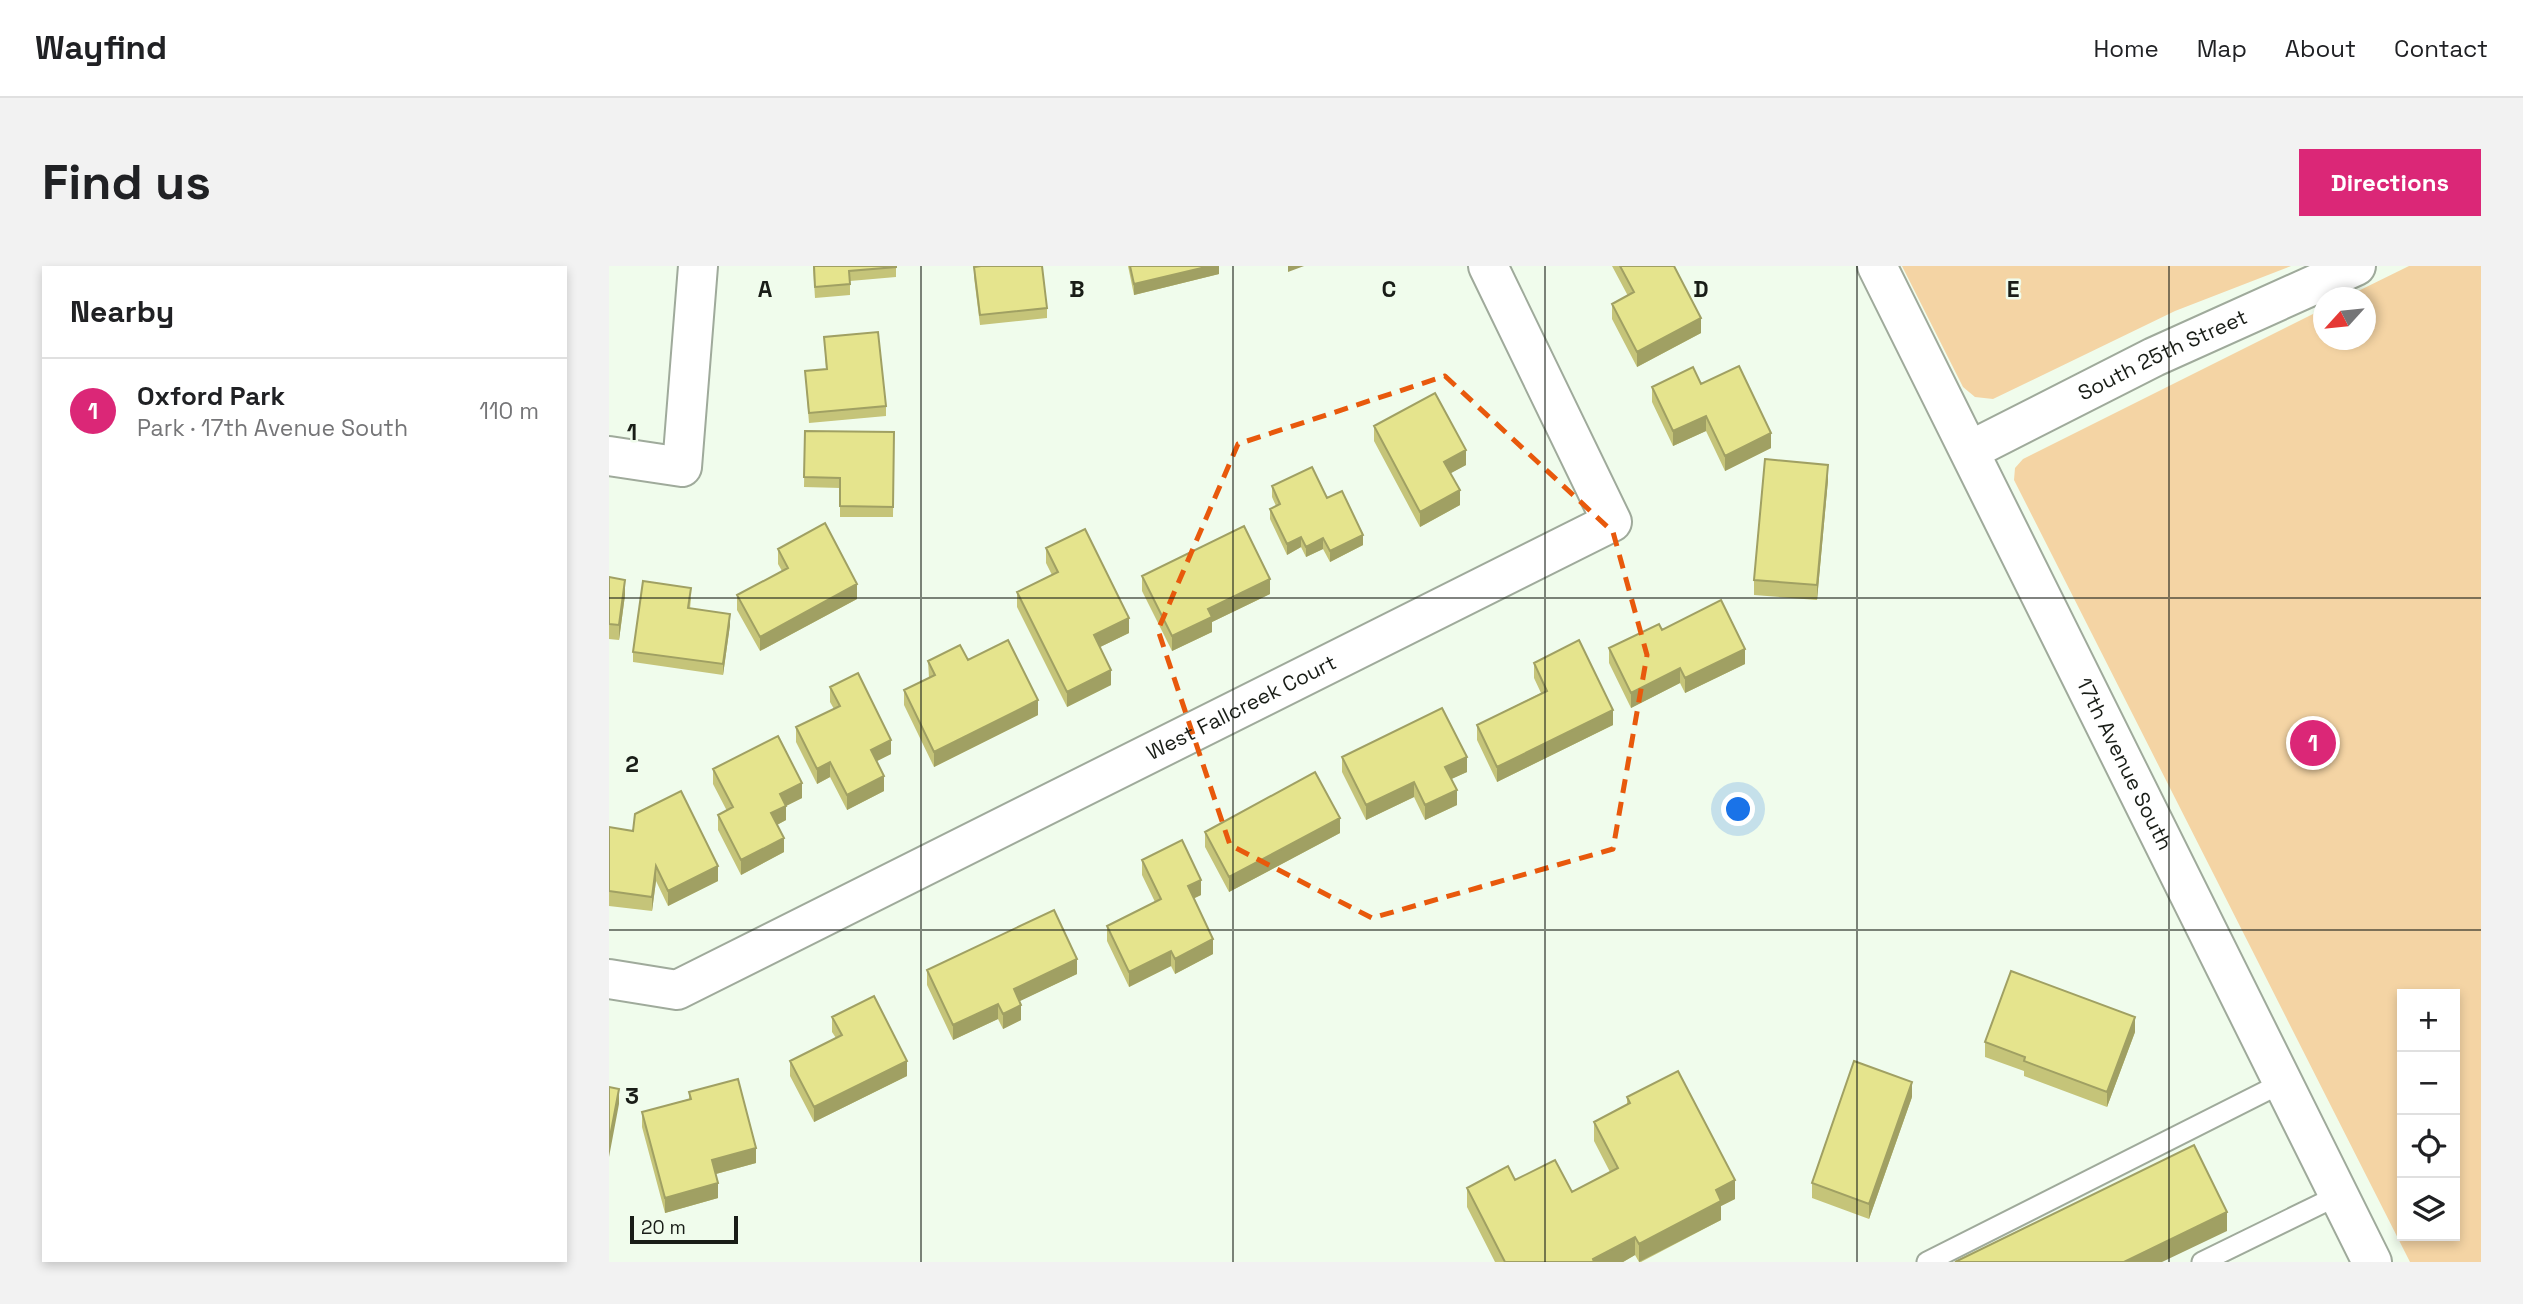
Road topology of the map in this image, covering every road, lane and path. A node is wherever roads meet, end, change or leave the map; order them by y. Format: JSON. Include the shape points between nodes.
{"nodes":[{"id":1,"x":698,"y":266,"type":"edge"},
{"id":2,"x":1488,"y":266,"type":"edge"},
{"id":3,"x":1877,"y":266,"type":"edge"},
{"id":4,"x":2356,"y":266,"type":"edge"},
{"id":5,"x":1971,"y":450,"type":"junction"},
{"id":6,"x":609,"y":456,"type":"edge"},
{"id":7,"x":609,"y":979,"type":"edge"},
{"id":8,"x":2284,"y":1082,"type":"junction"},
{"id":9,"x":2339,"y":1195,"type":"junction"},
{"id":10,"x":1927,"y":1262,"type":"edge"},
{"id":11,"x":2202,"y":1262,"type":"edge"},
{"id":12,"x":2372,"y":1262,"type":"edge"}],
"edges":[{"from":1,"to":6,"type":"street","via":[[682,467]]},
{"from":2,"to":7,"type":"street","name":"West Fallcreek Court","via":[[1612,522],[677,990]]},
{"from":3,"to":5,"type":"street","name":"17th Avenue South"},
{"from":4,"to":5,"type":"street","name":"South 25th Street","via":[[2154,357]]},
{"from":5,"to":8,"type":"street","name":"17th Avenue South"},
{"from":8,"to":9,"type":"street","name":"17th Avenue South"},
{"from":8,"to":10,"type":"lane"},
{"from":9,"to":11,"type":"lane"},
{"from":9,"to":12,"type":"street","name":"17th Avenue South"}]}
